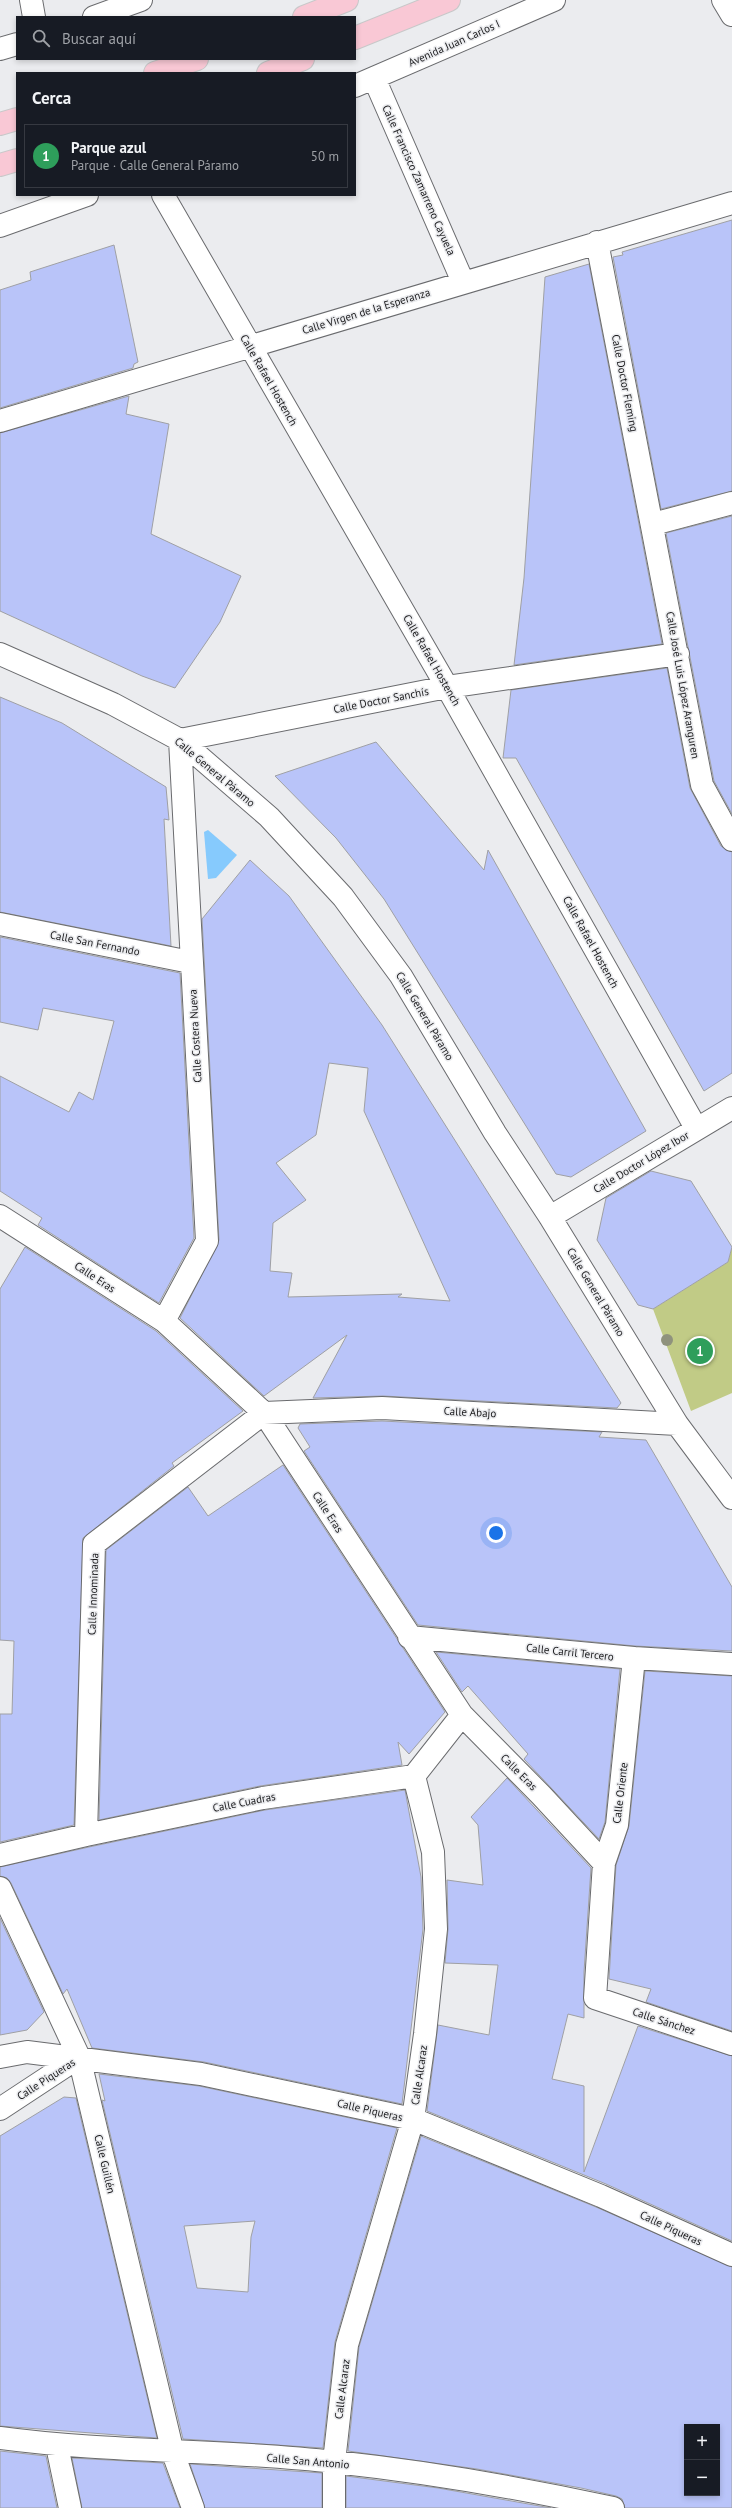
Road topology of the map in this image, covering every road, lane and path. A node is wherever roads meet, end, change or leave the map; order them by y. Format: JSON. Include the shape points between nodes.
{"nodes":[{"id":1,"x":31,"y":0,"type":"edge"},
{"id":2,"x":141,"y":0,"type":"edge"},
{"id":3,"x":347,"y":0,"type":"edge"},
{"id":4,"x":448,"y":0,"type":"edge"},
{"id":5,"x":554,"y":0,"type":"edge"},
{"id":6,"x":722,"y":0,"type":"edge"},
{"id":7,"x":732,"y":15,"type":"edge"},
{"id":8,"x":34,"y":16,"type":"edge"},
{"id":9,"x":97,"y":16,"type":"edge"},
{"id":10,"x":307,"y":16,"type":"edge"},
{"id":11,"x":356,"y":38,"type":"edge"},
{"id":12,"x":16,"y":44,"type":"edge"},
{"id":13,"x":0,"y":49,"type":"edge"},
{"id":14,"x":194,"y":60,"type":"edge"},
{"id":15,"x":300,"y":60,"type":"edge"},
{"id":16,"x":158,"y":72,"type":"edge"},
{"id":17,"x":270,"y":72,"type":"edge"},
{"id":18,"x":365,"y":82,"type":"edge"},
{"id":19,"x":16,"y":119,"type":"edge"},
{"id":20,"x":0,"y":124,"type":"edge"},
{"id":21,"x":16,"y":160,"type":"edge"},
{"id":22,"x":0,"y":165,"type":"edge"},
{"id":23,"x":84,"y":196,"type":"edge"},
{"id":24,"x":164,"y":196,"type":"edge"},
{"id":25,"x":732,"y":203,"type":"edge"},
{"id":26,"x":0,"y":226,"type":"edge"},
{"id":27,"x":597,"y":242,"type":"junction"},
{"id":28,"x":463,"y":282,"type":"junction"},
{"id":29,"x":249,"y":346,"type":"junction"},
{"id":30,"x":0,"y":420,"type":"edge"},
{"id":31,"x":732,"y":503,"type":"edge"},
{"id":32,"x":653,"y":524,"type":"junction"},
{"id":33,"x":0,"y":654,"type":"edge"},
{"id":34,"x":678,"y":654,"type":"junction"},
{"id":35,"x":448,"y":687,"type":"junction"},
{"id":36,"x":180,"y":740,"type":"junction"},
{"id":37,"x":732,"y":840,"type":"edge"},
{"id":38,"x":0,"y":924,"type":"edge"},
{"id":39,"x":190,"y":962,"type":"junction"},
{"id":40,"x":732,"y":1108,"type":"edge"},
{"id":41,"x":696,"y":1128,"type":"junction"},
{"id":42,"x":0,"y":1216,"type":"edge"},
{"id":43,"x":550,"y":1217,"type":"junction"},
{"id":44,"x":164,"y":1321,"type":"junction"},
{"id":45,"x":264,"y":1413,"type":"junction"},
{"id":46,"x":676,"y":1424,"type":"junction"},
{"id":47,"x":732,"y":1498,"type":"edge"},
{"id":48,"x":409,"y":1636,"type":"junction"},
{"id":49,"x":634,"y":1658,"type":"junction"},
{"id":50,"x":732,"y":1664,"type":"edge"},
{"id":51,"x":462,"y":1715,"type":"junction"},
{"id":52,"x":414,"y":1776,"type":"junction"},
{"id":53,"x":86,"y":1835,"type":"junction"},
{"id":54,"x":0,"y":1855,"type":"edge"},
{"id":55,"x":604,"y":1862,"type":"junction"},
{"id":56,"x":0,"y":1888,"type":"edge"},
{"id":57,"x":595,"y":1998,"type":"joint"},
{"id":58,"x":732,"y":2044,"type":"edge"},
{"id":59,"x":0,"y":2057,"type":"edge"},
{"id":60,"x":79,"y":2057,"type":"junction"},
{"id":61,"x":0,"y":2109,"type":"edge"},
{"id":62,"x":413,"y":2119,"type":"junction"},
{"id":63,"x":732,"y":2255,"type":"edge"},
{"id":64,"x":0,"y":2438,"type":"edge"},
{"id":65,"x":57,"y":2446,"type":"junction"},
{"id":66,"x":173,"y":2453,"type":"junction"},
{"id":67,"x":334,"y":2462,"type":"junction"},
{"id":68,"x":70,"y":2508,"type":"edge"},
{"id":69,"x":193,"y":2508,"type":"edge"},
{"id":70,"x":334,"y":2508,"type":"edge"},
{"id":71,"x":613,"y":2508,"type":"edge"}],
"edges":[{"from":1,"to":8,"type":"street"},
{"from":2,"to":9,"type":"street"},
{"from":3,"to":10,"type":"main road"},
{"from":4,"to":11,"type":"main road"},
{"from":5,"to":18,"type":"street","name":"Avenida Juan Carlos I"},
{"from":6,"to":7,"type":"street"},
{"from":12,"to":13,"type":"street"},
{"from":14,"to":16,"type":"main road"},
{"from":15,"to":17,"type":"main road"},
{"from":18,"to":28,"type":"street","name":"Calle Francisco Zamarreno Cayuela"},
{"from":19,"to":20,"type":"main road"},
{"from":21,"to":22,"type":"main road"},
{"from":23,"to":26,"type":"street"},
{"from":24,"to":29,"type":"street","name":"Calle Rafael Hostench"},
{"from":25,"to":27,"type":"street","name":"Calle Virgen de la Esperanza"},
{"from":27,"to":28,"type":"street","name":"Calle Virgen de la Esperanza"},
{"from":27,"to":32,"type":"street","name":"Calle Doctor Fleming"},
{"from":28,"to":29,"type":"street","name":"Calle Virgen de la Esperanza"},
{"from":29,"to":30,"type":"street","name":"Calle Virgen de la Esperanza"},
{"from":29,"to":35,"type":"street","name":"Calle Rafael Hostench"},
{"from":31,"to":32,"type":"street"},
{"from":32,"to":34,"type":"street","name":"Calle José Luis López Aranguren"},
{"from":33,"to":36,"type":"street","name":"Calle General Páramo","via":[[113,704]]},
{"from":34,"to":35,"type":"street","name":"Calle Doctor Sanchís"},
{"from":34,"to":37,"type":"street","name":"Calle José Luis López Aranguren","via":[[702,785]]},
{"from":35,"to":36,"type":"street","name":"Calle Doctor Sanchís"},
{"from":35,"to":41,"type":"street","name":"Calle Rafael Hostench"},
{"from":36,"to":39,"type":"street","name":"Calle Costera Nueva"},
{"from":36,"to":43,"type":"street","name":"Calle General Páramo","via":[[269,818],[343,897],[401,976]]},
{"from":38,"to":39,"type":"street","name":"Calle San Fernando"},
{"from":39,"to":44,"type":"street","name":"Calle Costera Nueva","via":[[207,1241]]},
{"from":40,"to":41,"type":"street","name":"Calle Doctor López Ibor"},
{"from":41,"to":43,"type":"street","name":"Calle Doctor López Ibor"},
{"from":42,"to":44,"type":"street","name":"Calle Eras"},
{"from":43,"to":46,"type":"street","name":"Calle General Páramo"},
{"from":44,"to":45,"type":"street","name":"Calle Eras"},
{"from":45,"to":46,"type":"street","name":"Calle Abajo","via":[[382,1408]]},
{"from":45,"to":48,"type":"street","name":"Calle Eras"},
{"from":45,"to":53,"type":"street","name":"Calle Innominada","via":[[94,1544]]},
{"from":46,"to":47,"type":"street","name":"Calle General Páramo"},
{"from":48,"to":49,"type":"street","name":"Calle Carril Tercero"},
{"from":48,"to":51,"type":"street","name":"Calle Eras"},
{"from":49,"to":50,"type":"street","name":"Calle Carril Tercero"},
{"from":49,"to":55,"type":"street","name":"Calle Oriente","via":[[617,1825]]},
{"from":51,"to":52,"type":"street"},
{"from":51,"to":55,"type":"street","name":"Calle Eras"},
{"from":52,"to":53,"type":"street","name":"Calle Cuadras","via":[[263,1798]]},
{"from":52,"to":62,"type":"street","name":"Calle Alcaraz","via":[[433,1852],[436,1929]]},
{"from":53,"to":54,"type":"street","name":"Calle Cuadras"},
{"from":55,"to":57,"type":"street","name":"Calle Oriente"},
{"from":56,"to":60,"type":"street","name":"Calle Guillén"},
{"from":57,"to":58,"type":"street","name":"Calle Sánchez"},
{"from":59,"to":60,"type":"street","via":[[27,2052]]},
{"from":60,"to":61,"type":"street","name":"Calle Piqueras"},
{"from":60,"to":62,"type":"street","name":"Calle Piqueras","via":[[201,2074]]},
{"from":60,"to":66,"type":"street","name":"Calle Guillén"},
{"from":62,"to":63,"type":"street","name":"Calle Piqueras","via":[[601,2196]]},
{"from":62,"to":67,"type":"street","name":"Calle Alcaraz","via":[[347,2345]]},
{"from":64,"to":65,"type":"street","name":"Calle San Antonio"},
{"from":65,"to":66,"type":"street","name":"Calle San Antonio"},
{"from":65,"to":68,"type":"street"},
{"from":66,"to":67,"type":"street","name":"Calle San Antonio"},
{"from":66,"to":69,"type":"street","name":"Calle Guillén"},
{"from":67,"to":70,"type":"street","name":"Calle Alcaraz"},
{"from":67,"to":71,"type":"street","name":"Calle San Antonio","via":[[529,2489]]}]}
